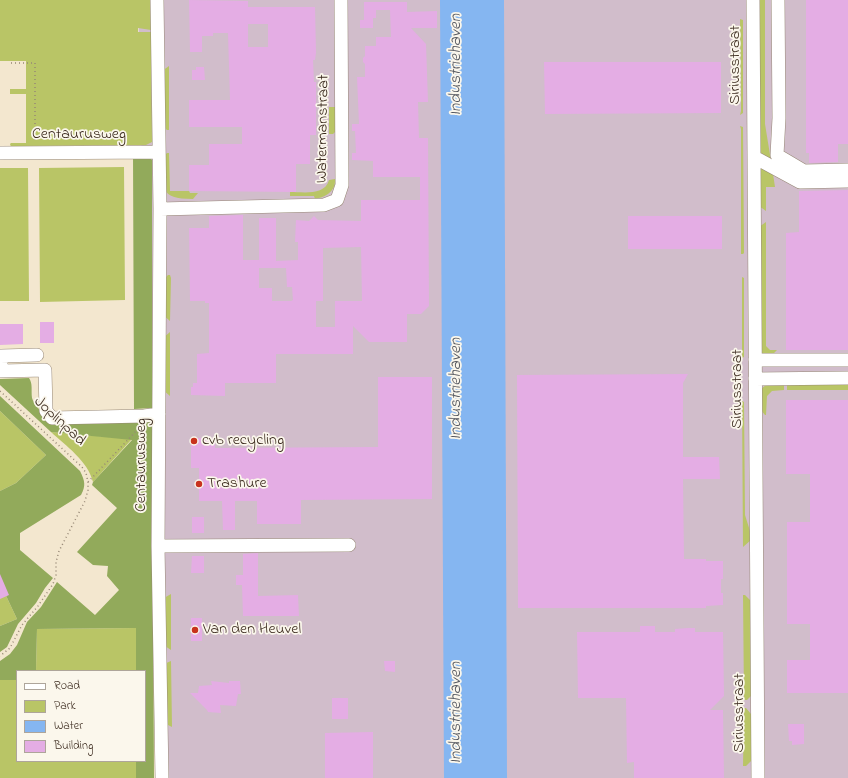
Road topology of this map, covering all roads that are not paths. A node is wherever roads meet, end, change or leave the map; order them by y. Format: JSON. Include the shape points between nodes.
{"nodes":[{"id":1,"x":157,"y":0,"type":"edge"},
{"id":2,"x":341,"y":0,"type":"edge"},
{"id":3,"x":753,"y":0,"type":"edge"},
{"id":4,"x":778,"y":0,"type":"edge"},
{"id":5,"x":159,"y":152,"type":"junction"},
{"id":6,"x":0,"y":153,"type":"edge"},
{"id":7,"x":754,"y":156,"type":"junction"},
{"id":8,"x":848,"y":170,"type":"edge"},
{"id":9,"x":848,"y":181,"type":"edge"},
{"id":10,"x":160,"y":209,"type":"junction"},
{"id":11,"x":37,"y":355,"type":"dead end"},
{"id":12,"x":755,"y":360,"type":"junction"},
{"id":13,"x":794,"y":360,"type":"junction"},
{"id":14,"x":848,"y":360,"type":"edge"},
{"id":15,"x":796,"y":378,"type":"junction"},
{"id":16,"x":848,"y":378,"type":"edge"},
{"id":17,"x":755,"y":379,"type":"junction"},
{"id":18,"x":155,"y":414,"type":"junction"},
{"id":19,"x":349,"y":545,"type":"dead end"},
{"id":20,"x":158,"y":546,"type":"junction"},
{"id":21,"x":162,"y":778,"type":"edge"},
{"id":22,"x":758,"y":778,"type":"edge"}],
"edges":[{"from":1,"to":5,"type":"street","name":"Centaurusweg"},
{"from":2,"to":10,"type":"street","name":"Watermanstraat","via":[[342,186],[338,200],[324,206]]},
{"from":3,"to":7,"type":"street","name":"Siriusstraat"},
{"from":4,"to":8,"type":"street","via":[[777,155],[804,171]]},
{"from":5,"to":6,"type":"street","name":"Centaurusweg"},
{"from":5,"to":10,"type":"street","name":"Centaurusweg"},
{"from":7,"to":9,"type":"street","via":[[800,182]]},
{"from":7,"to":12,"type":"street","name":"Siriusstraat"},
{"from":10,"to":18,"type":"street","name":"Centaurusweg"},
{"from":11,"to":18,"type":"street","via":[[1,356],[1,371],[45,370],[45,407],[52,418]]},
{"from":12,"to":13,"type":"street"},
{"from":12,"to":17,"type":"street","name":"Siriusstraat"},
{"from":13,"to":14,"type":"street"},
{"from":13,"to":15,"type":"street"},
{"from":15,"to":16,"type":"street"},
{"from":15,"to":17,"type":"street"},
{"from":17,"to":22,"type":"street","name":"Siriusstraat"},
{"from":18,"to":20,"type":"street","name":"Centaurusweg"},
{"from":19,"to":20,"type":"street"},
{"from":20,"to":21,"type":"street","name":"Centaurusweg"}]}
